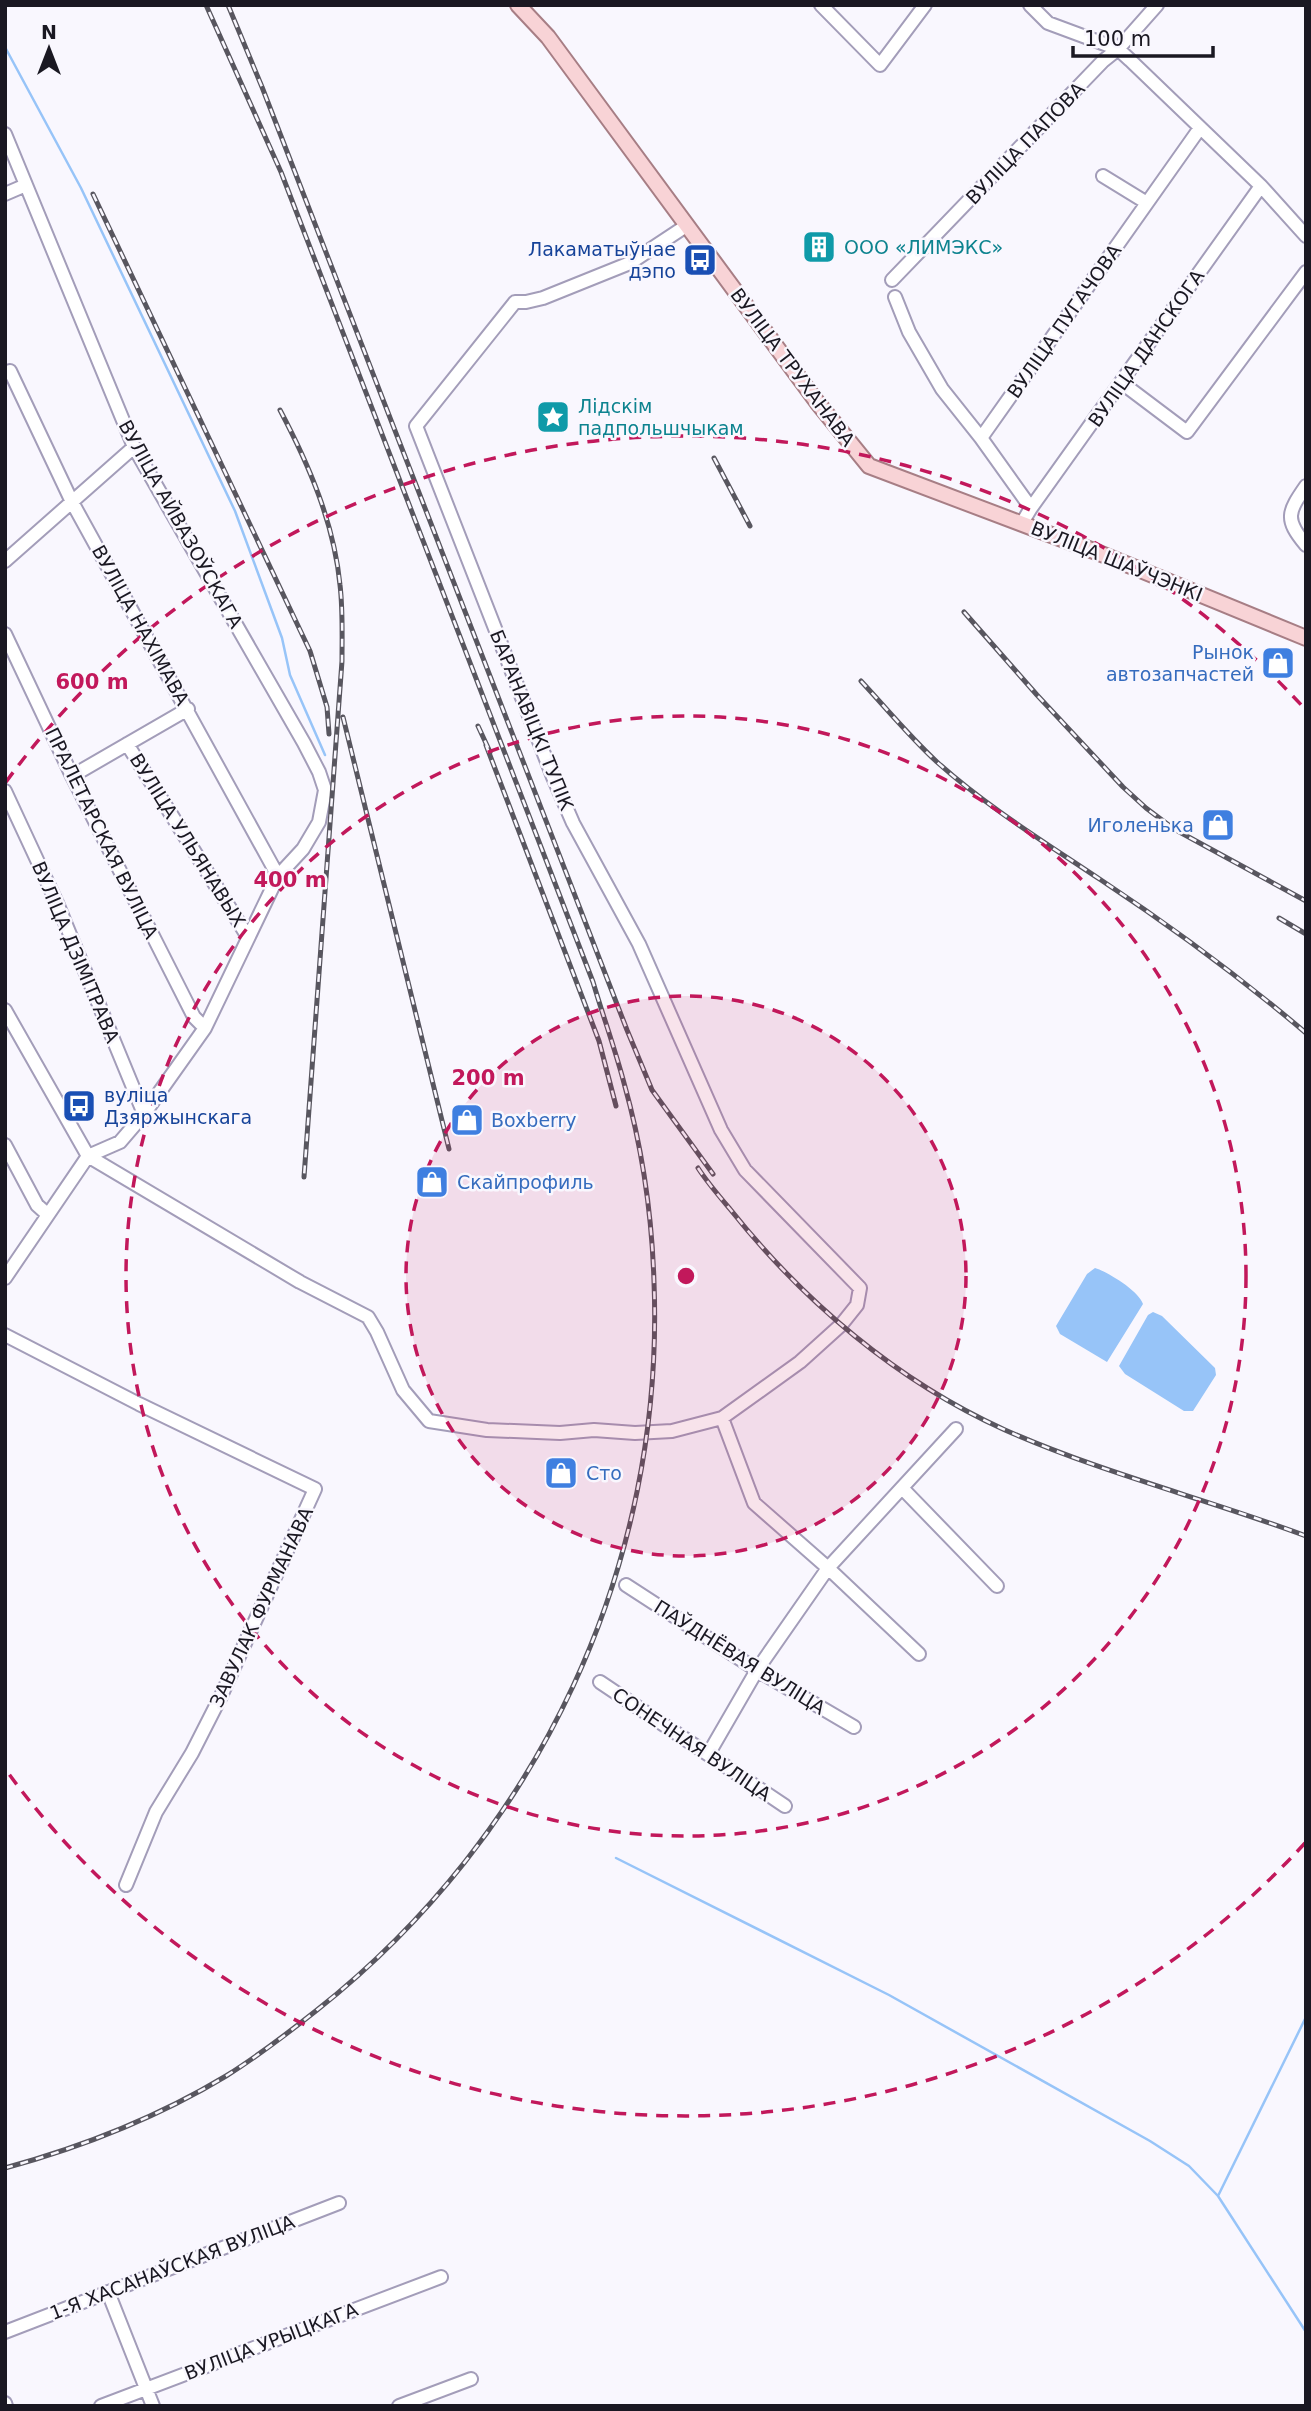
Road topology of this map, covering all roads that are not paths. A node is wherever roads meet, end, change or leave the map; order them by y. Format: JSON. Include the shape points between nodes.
{"nodes":[{"id":1,"x":518,"y":5,"type":"edge"},
{"id":2,"x":821,"y":5,"type":"edge"},
{"id":3,"x":925,"y":5,"type":"edge"},
{"id":4,"x":1030,"y":5,"type":"edge"},
{"id":5,"x":1157,"y":5,"type":"edge"},
{"id":6,"x":1118,"y":49,"type":"junction"},
{"id":7,"x":1200,"y":128,"type":"junction"},
{"id":8,"x":5,"y":134,"type":"edge"},
{"id":9,"x":1103,"y":176,"type":"dead end"},
{"id":10,"x":26,"y":185,"type":"junction"},
{"id":11,"x":1261,"y":186,"type":"junction"},
{"id":12,"x":5,"y":194,"type":"edge"},
{"id":13,"x":1147,"y":203,"type":"junction"},
{"id":14,"x":686,"y":226,"type":"junction"},
{"id":15,"x":1306,"y":236,"type":"edge"},
{"id":16,"x":1306,"y":272,"type":"edge"},
{"id":17,"x":892,"y":280,"type":"dead end"},
{"id":18,"x":895,"y":298,"type":"dead end"},
{"id":19,"x":10,"y":372,"type":"dead end"},
{"id":20,"x":1122,"y":383,"type":"junction"},
{"id":21,"x":981,"y":438,"type":"junction"},
{"id":22,"x":134,"y":447,"type":"junction"},
{"id":23,"x":1306,"y":486,"type":"edge"},
{"id":24,"x":72,"y":502,"type":"junction"},
{"id":25,"x":1031,"y":508,"type":"junction"},
{"id":26,"x":1022,"y":523,"type":"junction"},
{"id":27,"x":1306,"y":545,"type":"edge"},
{"id":28,"x":6,"y":558,"type":"edge"},
{"id":29,"x":5,"y":634,"type":"edge"},
{"id":30,"x":1306,"y":638,"type":"edge"},
{"id":31,"x":188,"y":709,"type":"junction"},
{"id":32,"x":127,"y":744,"type":"junction"},
{"id":33,"x":72,"y":776,"type":"junction"},
{"id":34,"x":5,"y":791,"type":"edge"},
{"id":35,"x":278,"y":876,"type":"junction"},
{"id":36,"x":248,"y":937,"type":"junction"},
{"id":37,"x":5,"y":1010,"type":"edge"},
{"id":38,"x":205,"y":1028,"type":"junction"},
{"id":39,"x":144,"y":1114,"type":"junction"},
{"id":40,"x":5,"y":1144,"type":"edge"},
{"id":41,"x":88,"y":1156,"type":"junction"},
{"id":42,"x":47,"y":1214,"type":"junction"},
{"id":43,"x":5,"y":1278,"type":"edge"},
{"id":44,"x":5,"y":1335,"type":"edge"},
{"id":45,"x":722,"y":1418,"type":"junction"},
{"id":46,"x":957,"y":1429,"type":"dead end"},
{"id":47,"x":903,"y":1489,"type":"junction"},
{"id":48,"x":828,"y":1568,"type":"junction"},
{"id":49,"x":626,"y":1585,"type":"dead end"},
{"id":50,"x":997,"y":1586,"type":"dead end"},
{"id":51,"x":919,"y":1654,"type":"dead end"},
{"id":52,"x":757,"y":1670,"type":"junction"},
{"id":53,"x":600,"y":1682,"type":"dead end"},
{"id":54,"x":854,"y":1727,"type":"dead end"},
{"id":55,"x":709,"y":1753,"type":"junction"},
{"id":56,"x":785,"y":1805,"type":"dead end"},
{"id":57,"x":126,"y":1885,"type":"dead end"},
{"id":58,"x":340,"y":2203,"type":"dead end"},
{"id":59,"x":441,"y":2277,"type":"dead end"},
{"id":60,"x":108,"y":2292,"type":"junction"},
{"id":61,"x":5,"y":2332,"type":"edge"},
{"id":62,"x":471,"y":2379,"type":"dead end"},
{"id":63,"x":147,"y":2388,"type":"junction"},
{"id":64,"x":101,"y":2406,"type":"edge"},
{"id":65,"x":153,"y":2406,"type":"edge"},
{"id":66,"x":399,"y":2406,"type":"edge"}],
"edges":[{"from":1,"to":14,"type":"main road","name":"ВУЛІЦА ТРУХАНАВА","via":[[562,55]]},
{"from":2,"to":3,"type":"street","via":[[880,65]]},
{"from":4,"to":6,"type":"street","via":[[1048,23]]},
{"from":5,"to":6,"type":"street","name":"ВУЛІЦА ПАПОВА"},
{"from":6,"to":7,"type":"street"},
{"from":6,"to":17,"type":"street","name":"ВУЛІЦА ПАПОВА"},
{"from":7,"to":11,"type":"street"},
{"from":7,"to":13,"type":"street","name":"ВУЛІЦА ПУГАЧОВА"},
{"from":8,"to":10,"type":"street","name":"ВУЛІЦА АЙВАЗОЎСКАГА"},
{"from":9,"to":13,"type":"street"},
{"from":10,"to":12,"type":"street"},
{"from":10,"to":22,"type":"street","name":"ВУЛІЦА АЙВАЗОЎСКАГА"},
{"from":11,"to":15,"type":"street"},
{"from":11,"to":20,"type":"street","name":"ВУЛІЦА ДАНСКОГА"},
{"from":13,"to":21,"type":"street","name":"ВУЛІЦА ПУГАЧОВА"},
{"from":14,"to":26,"type":"main road","name":"ВУЛІЦА ТРУХАНАВА","via":[[869,466]]},
{"from":14,"to":45,"type":"street","name":"БАРАНАВІЦКІ ТУПІК","via":[[630,263],[543,298],[515,302],[416,426],[553,777],[639,944],[721,1130],[745,1170],[860,1288],[857,1305],[841,1325],[800,1362]]},
{"from":16,"to":20,"type":"street","via":[[1187,432]]},
{"from":18,"to":21,"type":"street","name":"ВУЛІЦА ШАЎЧЭНКІ","via":[[942,389]]},
{"from":19,"to":24,"type":"street","name":"ВУЛІЦА НАХІМАВА"},
{"from":20,"to":25,"type":"street","name":"ВУЛІЦА ДАНСКОГА"},
{"from":21,"to":25,"type":"street","name":"ВУЛІЦА ШАЎЧЭНКІ"},
{"from":22,"to":24,"type":"street"},
{"from":22,"to":35,"type":"street","name":"ВУЛІЦА АЙВАЗОЎСКАГА","via":[[319,772],[325,790],[319,822],[303,849]]},
{"from":23,"to":27,"type":"street","via":[[1290,509],[1291,524]]},
{"from":24,"to":28,"type":"street"},
{"from":24,"to":31,"type":"street","name":"ВУЛІЦА НАХІМАВА"},
{"from":25,"to":26,"type":"street","name":"ВУЛІЦА ШАЎЧЭНКІ"},
{"from":26,"to":30,"type":"main road","name":"ВУЛІЦА ШАЎЧЭНКІ"},
{"from":29,"to":33,"type":"street","name":"ПРАЛЕТАРСКАЯ ВУЛІЦА"},
{"from":31,"to":32,"type":"street"},
{"from":31,"to":35,"type":"street","name":"ВУЛІЦА НАХІМАВА"},
{"from":32,"to":33,"type":"street"},
{"from":32,"to":36,"type":"street","name":"ВУЛІЦА УЛЬЯНАВЫХ"},
{"from":33,"to":38,"type":"street","name":"ПРАЛЕТАРСКАЯ ВУЛІЦА","via":[[194,1017]]},
{"from":34,"to":39,"type":"street","name":"ВУЛІЦА ДЗІМІТРАВА"},
{"from":35,"to":36,"type":"street"},
{"from":36,"to":38,"type":"street"},
{"from":37,"to":41,"type":"street"},
{"from":38,"to":39,"type":"street"},
{"from":39,"to":41,"type":"street","via":[[120,1142]]},
{"from":40,"to":42,"type":"street","via":[[37,1205]]},
{"from":41,"to":42,"type":"street"},
{"from":41,"to":45,"type":"street","via":[[300,1282],[368,1317],[403,1390],[429,1421],[499,1430],[635,1433],[672,1431]]},
{"from":42,"to":43,"type":"street"},
{"from":44,"to":57,"type":"street","name":"ЗАВУЛАК ФУРМАНАВА","via":[[316,1489],[192,1753],[156,1812]]},
{"from":45,"to":48,"type":"street","via":[[754,1503]]},
{"from":46,"to":47,"type":"street"},
{"from":47,"to":48,"type":"street"},
{"from":47,"to":50,"type":"street"},
{"from":48,"to":51,"type":"street"},
{"from":48,"to":52,"type":"street"},
{"from":49,"to":52,"type":"street","name":"ПАЎДНЁВАЯ ВУЛІЦА"},
{"from":52,"to":54,"type":"street","name":"ПАЎДНЁВАЯ ВУЛІЦА"},
{"from":52,"to":55,"type":"street"},
{"from":53,"to":55,"type":"street","name":"СОНЕЧНАЯ ВУЛІЦА"},
{"from":55,"to":56,"type":"street","name":"СОНЕЧНАЯ ВУЛІЦА"},
{"from":58,"to":60,"type":"street","name":"1-Я ХАСАНАЎСКАЯ ВУЛІЦА"},
{"from":59,"to":63,"type":"street","name":"ВУЛІЦА УРЫЦКАГА"},
{"from":60,"to":61,"type":"street","name":"1-Я ХАСАНАЎСКАЯ ВУЛІЦА"},
{"from":60,"to":63,"type":"street"},
{"from":62,"to":66,"type":"street"},
{"from":63,"to":64,"type":"street","name":"ВУЛІЦА УРЫЦКАГА"},
{"from":63,"to":65,"type":"street"}]}
